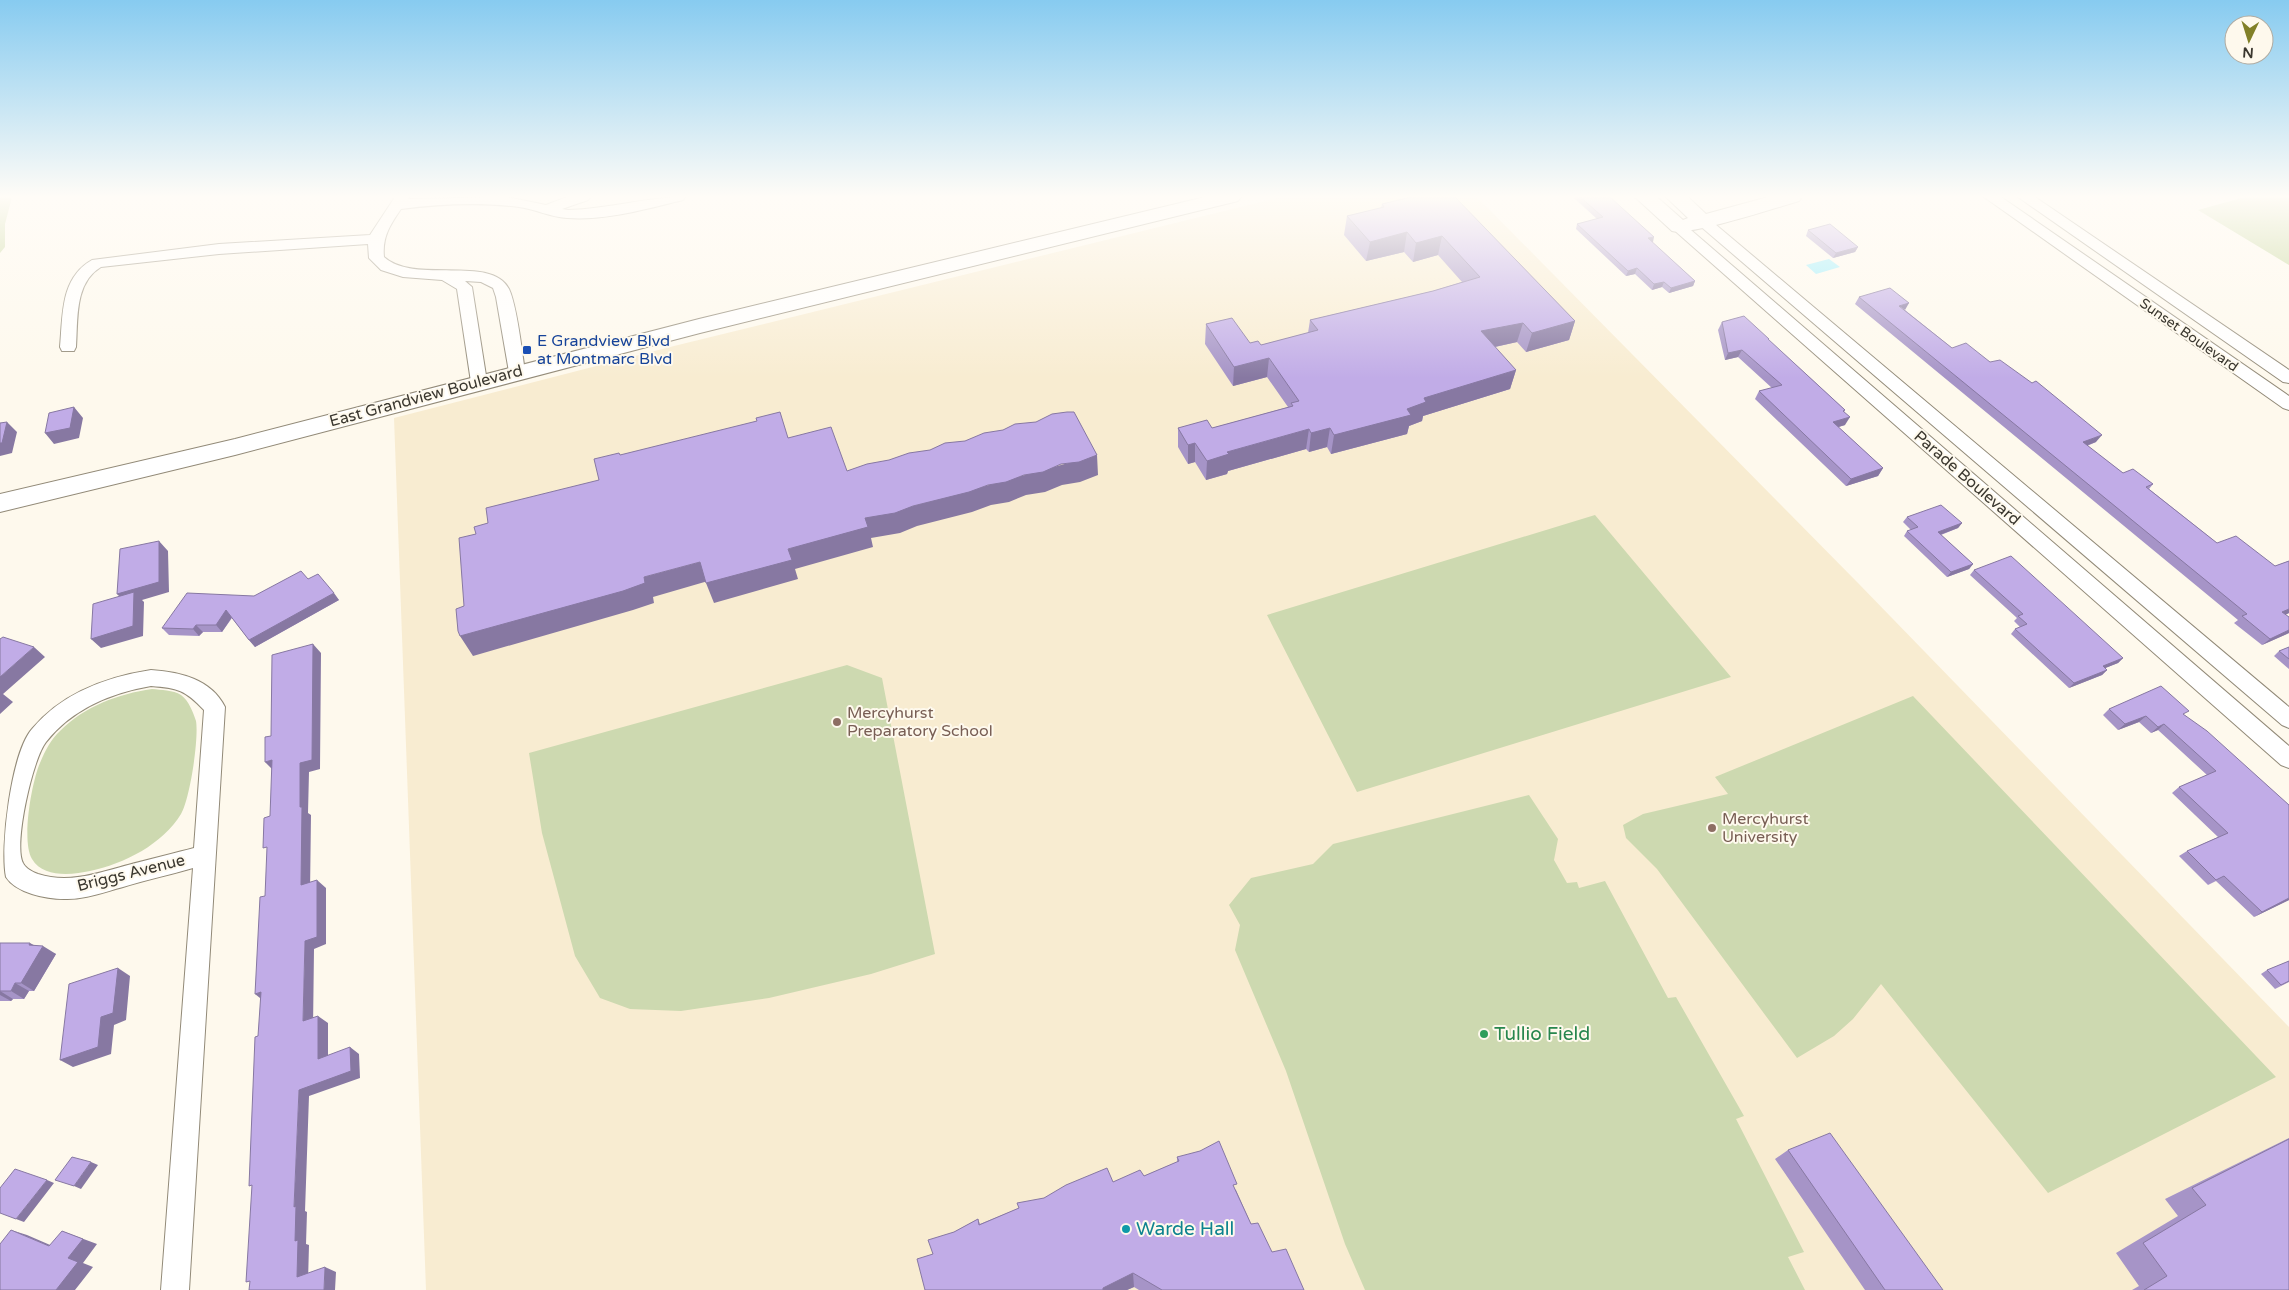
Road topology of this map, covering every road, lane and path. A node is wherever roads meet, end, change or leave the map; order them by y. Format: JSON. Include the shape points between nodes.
{"nodes":[{"id":1,"x":139,"y":257,"type":"edge"},
{"id":2,"x":379,"y":257,"type":"edge"},
{"id":3,"x":985,"y":257,"type":"edge"},
{"id":4,"x":1714,"y":257,"type":"edge"},
{"id":5,"x":1745,"y":257,"type":"edge"},
{"id":6,"x":2078,"y":257,"type":"edge"},
{"id":7,"x":2113,"y":257,"type":"edge"},
{"id":8,"x":448,"y":277,"type":"junction"},
{"id":9,"x":68,"y":347,"type":"dead end"},
{"id":10,"x":517,"y":372,"type":"junction"},
{"id":11,"x":2289,"y":378,"type":"edge"},
{"id":12,"x":479,"y":382,"type":"junction"},
{"id":13,"x":2289,"y":404,"type":"edge"},
{"id":14,"x":0,"y":503,"type":"edge"},
{"id":15,"x":2289,"y":719,"type":"edge"},
{"id":16,"x":2289,"y":759,"type":"edge"},
{"id":17,"x":206,"y":855,"type":"junction"},
{"id":18,"x":175,"y":1290,"type":"edge"}],
"edges":[{"from":1,"to":9,"type":"street","via":[[97,262],[83,271],[73,300]]},
{"from":2,"to":8,"type":"street","via":[[387,267],[418,275]]},
{"from":3,"to":10,"type":"street","name":"East Grandview Boulevard"},
{"from":4,"to":16,"type":"street","name":"Parade Boulevard"},
{"from":5,"to":15,"type":"street","name":"Parade Boulevard"},
{"from":6,"to":13,"type":"street","name":"Sunset Boulevard"},
{"from":7,"to":11,"type":"street","name":"Sunset Boulevard"},
{"from":8,"to":10,"type":"street","via":[[488,278],[501,288]]},
{"from":8,"to":12,"type":"street","via":[[464,286]]},
{"from":10,"to":12,"type":"street","name":"East Grandview Boulevard"},
{"from":12,"to":14,"type":"street","name":"East Grandview Boulevard","via":[[244,444]]},
{"from":17,"to":17,"type":"street","name":"Briggs Avenue","via":[[216,707],[201,690],[167,678],[114,685],[74,705],[37,736],[27,757],[11,823],[10,857],[18,874],[56,889],[82,887]]},
{"from":17,"to":18,"type":"street","name":"Briggs Avenue"}]}
